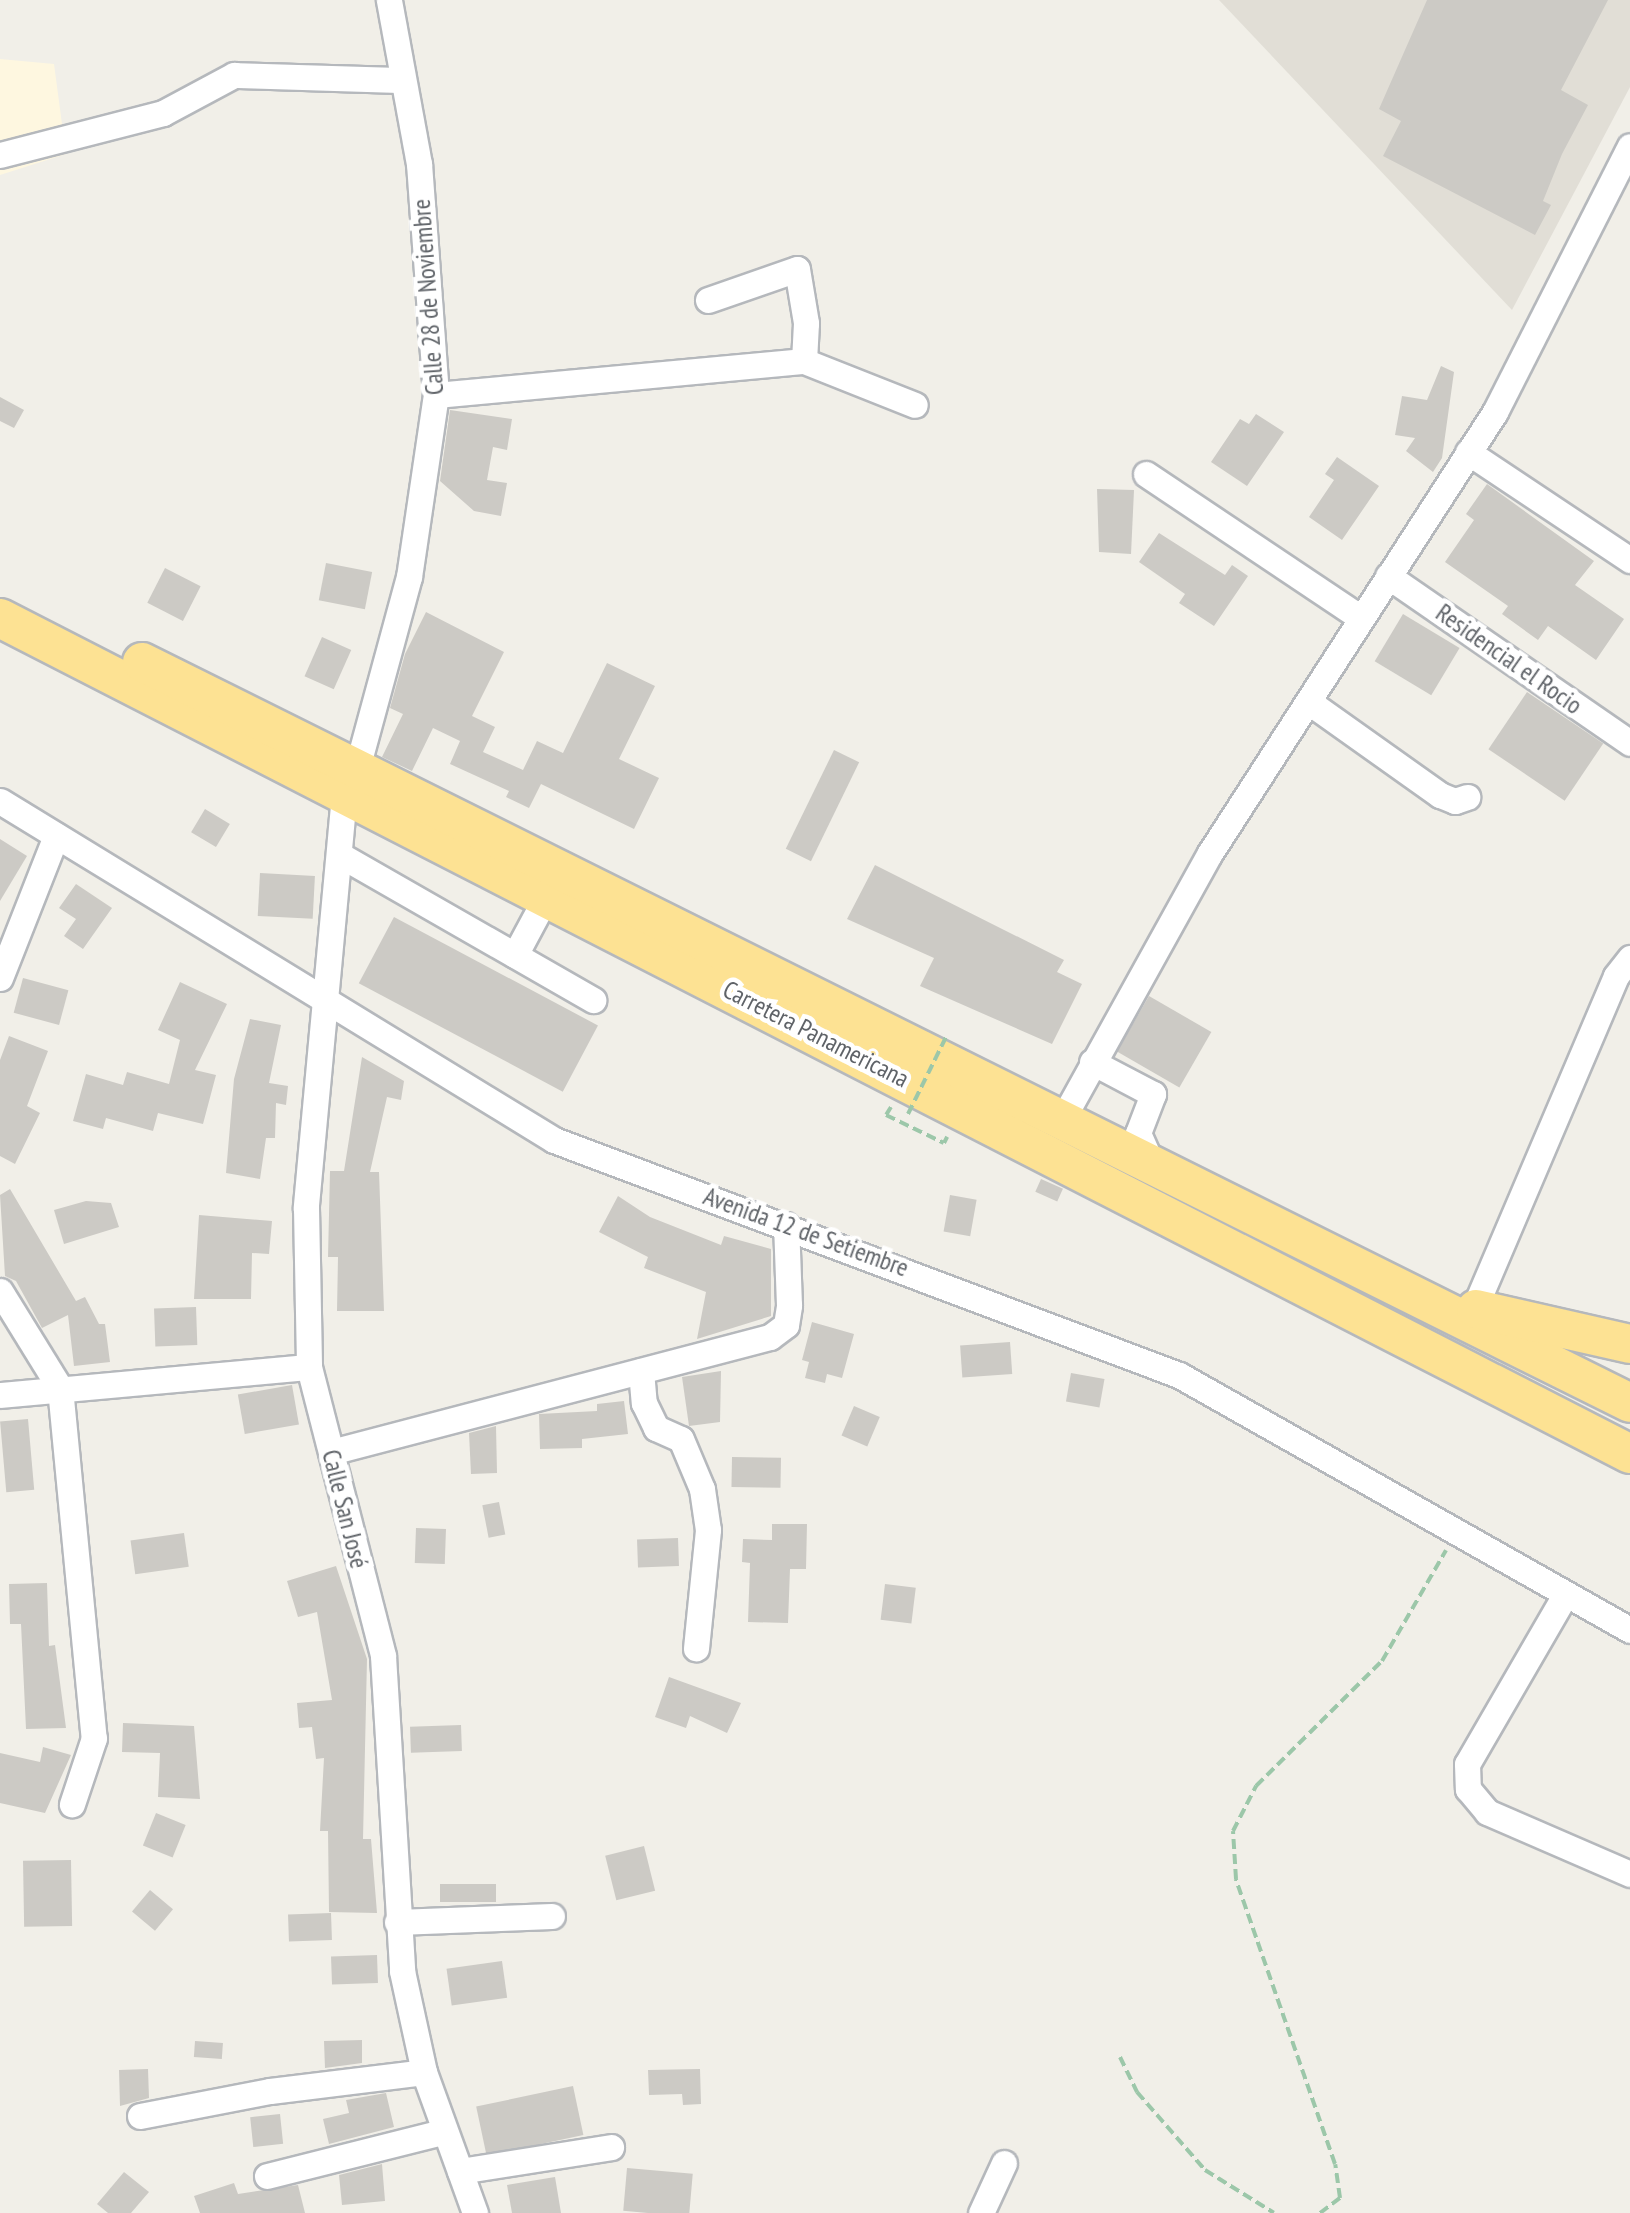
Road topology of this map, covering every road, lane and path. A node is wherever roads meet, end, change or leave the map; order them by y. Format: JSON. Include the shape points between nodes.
{"nodes":[{"id":1,"x":388,"y":0,"type":"edge"},
{"id":2,"x":404,"y":80,"type":"junction"},
{"id":3,"x":1630,"y":146,"type":"edge"},
{"id":4,"x":0,"y":155,"type":"edge"},
{"id":5,"x":708,"y":300,"type":"dead end"},
{"id":6,"x":804,"y":361,"type":"junction"},
{"id":7,"x":436,"y":396,"type":"junction"},
{"id":8,"x":915,"y":405,"type":"dead end"},
{"id":9,"x":1468,"y":452,"type":"junction"},
{"id":10,"x":1146,"y":474,"type":"dead end"},
{"id":11,"x":1630,"y":560,"type":"edge"},
{"id":12,"x":1388,"y":576,"type":"junction"},
{"id":13,"x":0,"y":592,"type":"edge"},
{"id":14,"x":0,"y":618,"type":"edge"},
{"id":15,"x":1361,"y":618,"type":"junction"},
{"id":16,"x":1309,"y":702,"type":"junction"},
{"id":17,"x":1630,"y":743,"type":"edge"},
{"id":18,"x":360,"y":792,"type":"junction"},
{"id":19,"x":1467,"y":797,"type":"dead end"},
{"id":20,"x":0,"y":802,"type":"edge"},
{"id":21,"x":56,"y":836,"type":"junction"},
{"id":22,"x":340,"y":855,"type":"junction"},
{"id":23,"x":546,"y":897,"type":"junction"},
{"id":24,"x":515,"y":955,"type":"junction"},
{"id":25,"x":1630,"y":958,"type":"edge"},
{"id":26,"x":0,"y":978,"type":"edge"},
{"id":27,"x":593,"y":1000,"type":"dead end"},
{"id":28,"x":328,"y":1007,"type":"junction"},
{"id":29,"x":946,"y":1038,"type":"dead end"},
{"id":30,"x":1092,"y":1062,"type":"junction"},
{"id":31,"x":1062,"y":1118,"type":"junction"},
{"id":32,"x":944,"y":1144,"type":"dead end"},
{"id":33,"x":1151,"y":1162,"type":"junction"},
{"id":34,"x":1081,"y":1167,"type":"junction"},
{"id":35,"x":786,"y":1225,"type":"junction"},
{"id":36,"x":0,"y":1291,"type":"edge"},
{"id":37,"x":1409,"y":1292,"type":"junction"},
{"id":38,"x":1474,"y":1309,"type":"junction"},
{"id":39,"x":1630,"y":1344,"type":"edge"},
{"id":40,"x":309,"y":1367,"type":"junction"},
{"id":41,"x":641,"y":1371,"type":"junction"},
{"id":42,"x":60,"y":1388,"type":"junction"},
{"id":43,"x":0,"y":1395,"type":"edge"},
{"id":44,"x":1630,"y":1404,"type":"edge"},
{"id":45,"x":331,"y":1452,"type":"junction"},
{"id":46,"x":1630,"y":1454,"type":"edge"},
{"id":47,"x":1455,"y":1532,"type":"junction"},
{"id":48,"x":1564,"y":1595,"type":"junction"},
{"id":49,"x":1630,"y":1630,"type":"edge"},
{"id":50,"x":696,"y":1648,"type":"dead end"},
{"id":51,"x":72,"y":1804,"type":"dead end"},
{"id":52,"x":1630,"y":1874,"type":"edge"},
{"id":53,"x":552,"y":1916,"type":"dead end"},
{"id":54,"x":398,"y":1922,"type":"junction"},
{"id":55,"x":1120,"y":2056,"type":"dead end"},
{"id":56,"x":424,"y":2072,"type":"junction"},
{"id":57,"x":140,"y":2116,"type":"dead end"},
{"id":58,"x":442,"y":2132,"type":"junction"},
{"id":59,"x":610,"y":2147,"type":"dead end"},
{"id":60,"x":1004,"y":2163,"type":"dead end"},
{"id":61,"x":460,"y":2171,"type":"junction"},
{"id":62,"x":267,"y":2176,"type":"dead end"},
{"id":63,"x":474,"y":2213,"type":"edge"},
{"id":64,"x":981,"y":2213,"type":"edge"},
{"id":65,"x":1274,"y":2213,"type":"edge"},
{"id":66,"x":1320,"y":2213,"type":"edge"}],
"edges":[{"from":1,"to":2,"type":"street","name":"Calle 28 de Noviembre"},
{"from":2,"to":4,"type":"street","via":[[234,75],[162,113]]},
{"from":2,"to":7,"type":"street","name":"Calle 28 de Noviembre","via":[[419,164]]},
{"from":3,"to":9,"type":"street"},
{"from":5,"to":6,"type":"street","via":[[797,269]]},
{"from":6,"to":7,"type":"street"},
{"from":6,"to":8,"type":"street"},
{"from":7,"to":18,"type":"street","name":"Calle 28 de Noviembre","via":[[409,577]]},
{"from":9,"to":11,"type":"street"},
{"from":9,"to":12,"type":"street"},
{"from":10,"to":15,"type":"street"},
{"from":12,"to":15,"type":"street"},
{"from":12,"to":17,"type":"street","name":"Residencial el Rocio"},
{"from":13,"to":18,"type":"highway","name":"Carretera Panamericana"},
{"from":14,"to":18,"type":"highway","name":"Carretera Panamericana"},
{"from":15,"to":16,"type":"street"},
{"from":16,"to":19,"type":"street","via":[[1440,795],[1455,802]]},
{"from":16,"to":30,"type":"street","via":[[1210,853]]},
{"from":18,"to":22,"type":"street","name":"Calle San José"},
{"from":18,"to":23,"type":"highway","name":"Carretera Panamericana"},
{"from":18,"to":31,"type":"highway","name":"Carretera Panamericana"},
{"from":20,"to":21,"type":"street","name":"Avenida 12 de Setiembre"},
{"from":21,"to":26,"type":"street"},
{"from":21,"to":28,"type":"street","name":"Avenida 12 de Setiembre"},
{"from":22,"to":24,"type":"street"},
{"from":22,"to":28,"type":"street","name":"Calle San José"},
{"from":23,"to":24,"type":"street"},
{"from":23,"to":34,"type":"highway","name":"Carretera Panamericana"},
{"from":24,"to":27,"type":"street"},
{"from":25,"to":38,"type":"street","via":[[1603,1006]]},
{"from":28,"to":35,"type":"street","name":"Avenida 12 de Setiembre","via":[[554,1140]]},
{"from":28,"to":40,"type":"street","name":"Calle San José","via":[[306,1208]]},
{"from":29,"to":32,"type":"path","bridge":true,"via":[[908,1114],[892,1106],[886,1116]]},
{"from":30,"to":31,"type":"street"},
{"from":30,"to":33,"type":"street","via":[[1153,1094],[1138,1133]]},
{"from":31,"to":33,"type":"highway","name":"Carretera Panamericana"},
{"from":31,"to":34,"type":"highway","via":[[1062,1140]]},
{"from":33,"to":37,"type":"highway","name":"Carretera Panamericana"},
{"from":34,"to":46,"type":"highway","name":"Carretera Panamericana"},
{"from":35,"to":41,"type":"street","via":[[786,1325],[770,1337]]},
{"from":35,"to":47,"type":"street","name":"Avenida 12 de Setiembre","via":[[1179,1375]]},
{"from":36,"to":42,"type":"street"},
{"from":37,"to":38,"type":"highway"},
{"from":37,"to":44,"type":"highway","name":"Carretera Panamericana"},
{"from":38,"to":39,"type":"highway"},
{"from":40,"to":42,"type":"street"},
{"from":40,"to":45,"type":"street","name":"Calle San José"},
{"from":41,"to":45,"type":"street"},
{"from":41,"to":50,"type":"street","via":[[644,1403],[656,1428],[681,1439],[702,1489],[708,1530]]},
{"from":42,"to":43,"type":"street"},
{"from":42,"to":51,"type":"street","via":[[94,1738]]},
{"from":45,"to":54,"type":"street","name":"Calle San José","via":[[383,1656]]},
{"from":47,"to":48,"type":"street","name":"Avenida 12 de Setiembre"},
{"from":47,"to":66,"type":"path","via":[[1382,1661],[1256,1786],[1233,1831],[1236,1878],[1335,2164],[1340,2198]]},
{"from":48,"to":49,"type":"street","name":"Avenida 12 de Setiembre"},
{"from":48,"to":52,"type":"street","via":[[1467,1764],[1468,1789],[1486,1812]]},
{"from":53,"to":54,"type":"street"},
{"from":54,"to":56,"type":"street","name":"Calle San José"},
{"from":55,"to":65,"type":"path","via":[[1137,2092],[1180,2144],[1228,2188]]},
{"from":56,"to":57,"type":"street"},
{"from":56,"to":58,"type":"street","name":"Calle San José"},
{"from":58,"to":61,"type":"street","name":"Calle San José"},
{"from":58,"to":62,"type":"street"},
{"from":59,"to":61,"type":"street"},
{"from":60,"to":64,"type":"street"},
{"from":61,"to":63,"type":"street","name":"Calle San José"}]}
